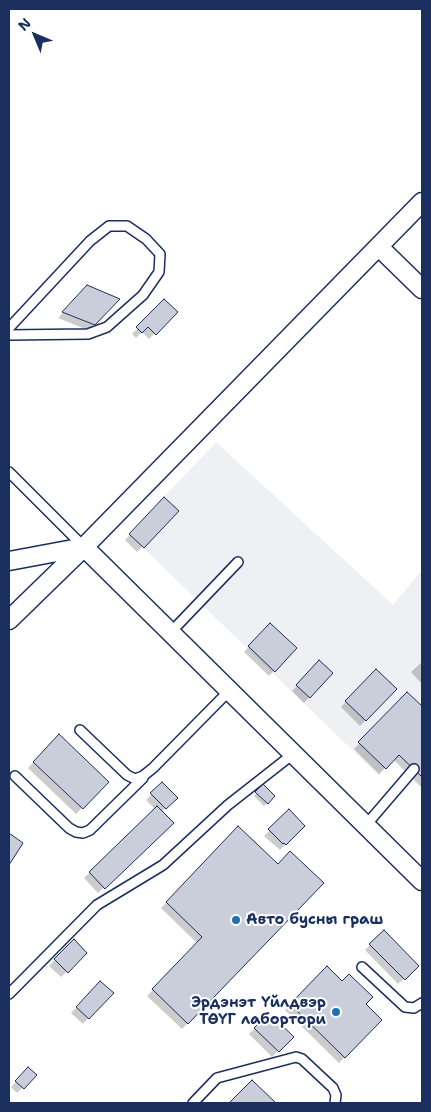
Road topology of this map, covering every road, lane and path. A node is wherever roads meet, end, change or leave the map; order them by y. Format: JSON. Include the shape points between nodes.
{"nodes":[{"id":1,"x":422,"y":202,"type":"edge"},
{"id":2,"x":379,"y":247,"type":"junction"},
{"id":3,"x":422,"y":289,"type":"edge"},
{"id":4,"x":9,"y":328,"type":"edge"},
{"id":5,"x":9,"y":335,"type":"edge"},
{"id":6,"x":9,"y":472,"type":"edge"},
{"id":7,"x":84,"y":547,"type":"junction"},
{"id":8,"x":9,"y":561,"type":"edge"},
{"id":9,"x":238,"y":562,"type":"dead end"},
{"id":10,"x":9,"y":620,"type":"edge"},
{"id":11,"x":170,"y":632,"type":"junction"},
{"id":12,"x":230,"y":690,"type":"junction"},
{"id":13,"x":80,"y":730,"type":"dead end"},
{"id":14,"x":293,"y":754,"type":"junction"},
{"id":15,"x":153,"y":768,"type":"junction"},
{"id":16,"x":414,"y":770,"type":"dead end"},
{"id":17,"x":14,"y":776,"type":"dead end"},
{"id":18,"x":366,"y":826,"type":"junction"},
{"id":19,"x":422,"y":881,"type":"edge"},
{"id":20,"x":362,"y":967,"type":"dead end"},
{"id":21,"x":9,"y":994,"type":"edge"},
{"id":22,"x":422,"y":1003,"type":"edge"},
{"id":23,"x":291,"y":1049,"type":"dead end"},
{"id":24,"x":302,"y":1059,"type":"junction"},
{"id":25,"x":193,"y":1103,"type":"edge"},
{"id":26,"x":335,"y":1103,"type":"edge"}],
"edges":[{"from":1,"to":2,"type":"street"},
{"from":2,"to":3,"type":"street"},
{"from":2,"to":7,"type":"street"},
{"from":4,"to":5,"type":"lane","via":[[90,241],[109,226],[127,226],[160,254],[159,272],[143,295],[107,327],[88,334]]},
{"from":6,"to":7,"type":"lane"},
{"from":7,"to":8,"type":"street"},
{"from":7,"to":10,"type":"street"},
{"from":7,"to":11,"type":"street"},
{"from":9,"to":11,"type":"lane"},
{"from":11,"to":12,"type":"street"},
{"from":12,"to":14,"type":"street"},
{"from":12,"to":15,"type":"lane"},
{"from":13,"to":15,"type":"lane","via":[[127,775],[135,779]]},
{"from":14,"to":18,"type":"street"},
{"from":14,"to":21,"type":"lane","via":[[228,805],[163,865],[97,905]]},
{"from":15,"to":17,"type":"lane","via":[[90,830],[83,833],[69,828]]},
{"from":16,"to":18,"type":"lane"},
{"from":18,"to":19,"type":"street"},
{"from":20,"to":22,"type":"lane","via":[[405,1007],[414,1008]]},
{"from":23,"to":24,"type":"lane"},
{"from":24,"to":25,"type":"lane","via":[[296,1057],[216,1078]]},
{"from":24,"to":26,"type":"lane","via":[[333,1088]]}]}
